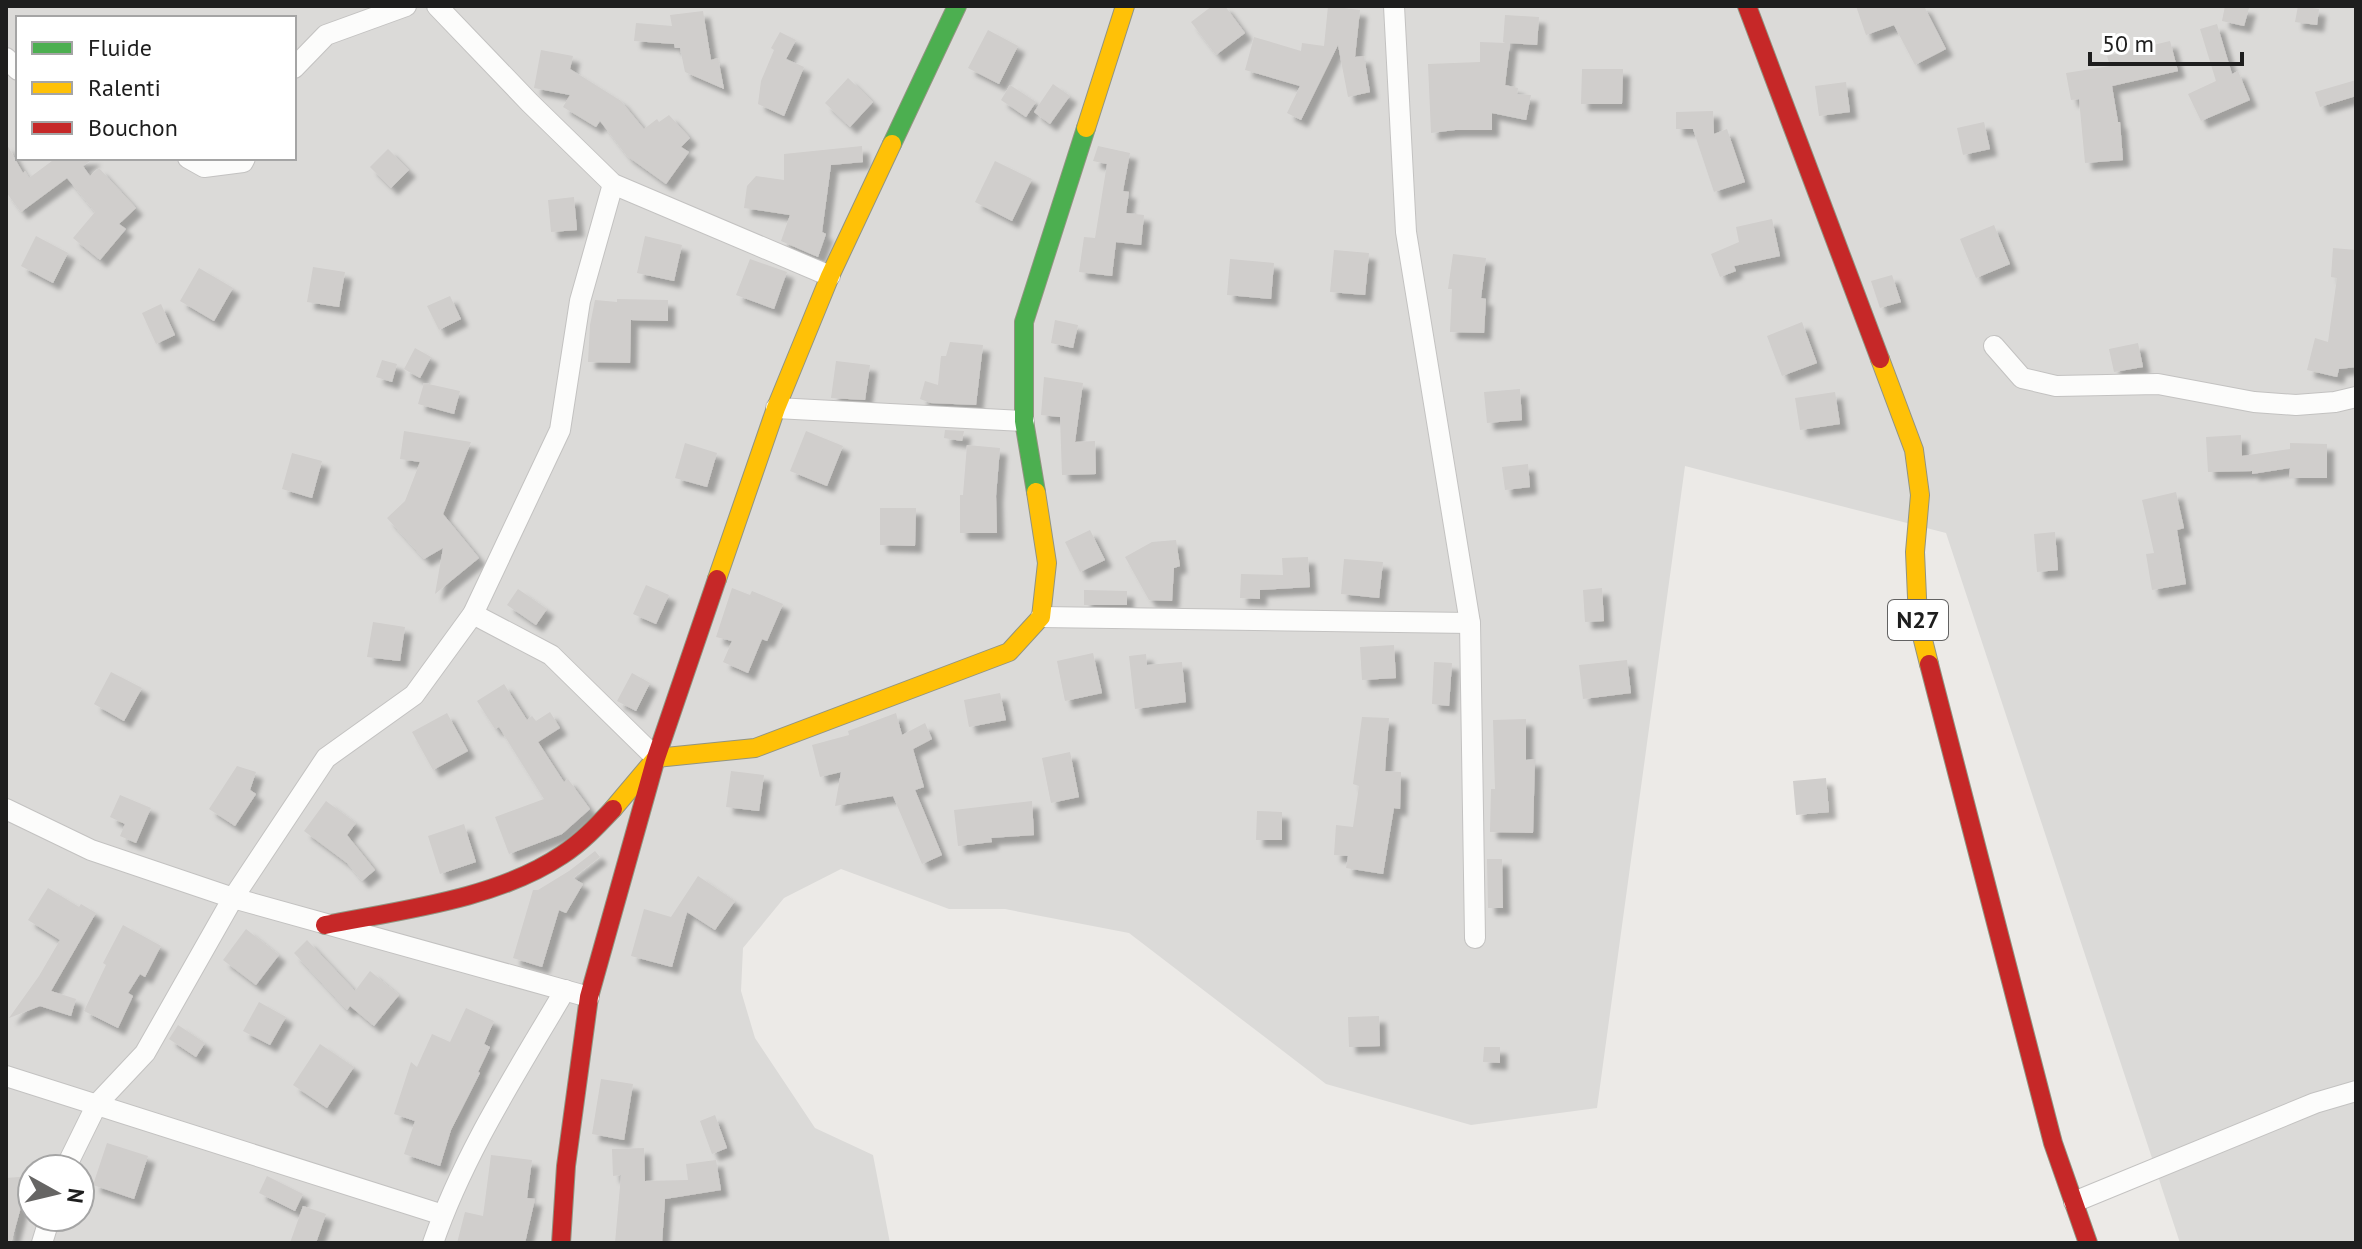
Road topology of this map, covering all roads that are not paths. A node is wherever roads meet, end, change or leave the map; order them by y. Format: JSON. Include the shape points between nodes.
{"nodes":[{"id":1,"x":406,"y":6,"type":"edge"},
{"id":2,"x":437,"y":6,"type":"edge"},
{"id":3,"x":957,"y":6,"type":"edge"},
{"id":4,"x":1125,"y":6,"type":"edge"},
{"id":5,"x":1394,"y":6,"type":"edge"},
{"id":6,"x":1747,"y":6,"type":"edge"},
{"id":7,"x":296,"y":66,"type":"edge"},
{"id":8,"x":192,"y":160,"type":"edge"},
{"id":9,"x":244,"y":160,"type":"edge"},
{"id":10,"x":613,"y":184,"type":"junction"},
{"id":11,"x":830,"y":276,"type":"junction"},
{"id":12,"x":1994,"y":346,"type":"dead end"},
{"id":13,"x":2356,"y":397,"type":"edge"},
{"id":14,"x":776,"y":408,"type":"junction"},
{"id":15,"x":1024,"y":421,"type":"junction"},
{"id":16,"x":473,"y":614,"type":"junction"},
{"id":17,"x":1041,"y":617,"type":"junction"},
{"id":18,"x":1470,"y":623,"type":"junction"},
{"id":19,"x":656,"y":758,"type":"junction"},
{"id":20,"x":6,"y":809,"type":"edge"},
{"id":21,"x":233,"y":898,"type":"junction"},
{"id":22,"x":325,"y":925,"type":"junction"},
{"id":23,"x":1475,"y":938,"type":"dead end"},
{"id":24,"x":565,"y":990,"type":"junction"},
{"id":25,"x":589,"y":997,"type":"junction"},
{"id":26,"x":6,"y":1076,"type":"edge"},
{"id":27,"x":2356,"y":1091,"type":"edge"},
{"id":28,"x":97,"y":1104,"type":"junction"},
{"id":29,"x":73,"y":1153,"type":"edge"},
{"id":30,"x":2074,"y":1202,"type":"junction"},
{"id":31,"x":443,"y":1215,"type":"junction"},
{"id":32,"x":433,"y":1243,"type":"edge"},
{"id":33,"x":561,"y":1243,"type":"edge"},
{"id":34,"x":2088,"y":1243,"type":"edge"}],
"edges":[{"from":1,"to":7,"type":"street","via":[[326,35]]},
{"from":2,"to":10,"type":"street"},
{"from":3,"to":11,"type":"street"},
{"from":4,"to":15,"type":"street","via":[[1024,322]]},
{"from":5,"to":18,"type":"street","via":[[1406,232]]},
{"from":6,"to":30,"type":"street","number":"N27","via":[[1914,450],[1920,495],[1915,552],[1918,620],[2053,1143]]},
{"from":8,"to":9,"type":"street","via":[[204,167]]},
{"from":10,"to":11,"type":"street"},
{"from":10,"to":16,"type":"street","via":[[580,301],[560,430]]},
{"from":11,"to":14,"type":"street"},
{"from":12,"to":13,"type":"street","via":[[2022,378],[2056,386],[2158,384],[2296,405]]},
{"from":14,"to":15,"type":"street"},
{"from":14,"to":19,"type":"street"},
{"from":15,"to":17,"type":"street","via":[[1047,563]]},
{"from":16,"to":19,"type":"street","via":[[551,655]]},
{"from":16,"to":21,"type":"street","via":[[414,695],[326,758]]},
{"from":17,"to":18,"type":"street"},
{"from":17,"to":19,"type":"street","via":[[1009,652],[755,748]]},
{"from":18,"to":23,"type":"street"},
{"from":19,"to":22,"type":"street","via":[[585,838],[549,863],[469,894]]},
{"from":19,"to":25,"type":"street"},
{"from":20,"to":21,"type":"street","via":[[91,850]]},
{"from":21,"to":22,"type":"street"},
{"from":21,"to":28,"type":"street","via":[[145,1053]]},
{"from":22,"to":24,"type":"street"},
{"from":24,"to":25,"type":"street"},
{"from":24,"to":31,"type":"street","via":[[475,1145]]},
{"from":25,"to":33,"type":"street"},
{"from":26,"to":28,"type":"street"},
{"from":27,"to":30,"type":"street"},
{"from":28,"to":29,"type":"street"},
{"from":28,"to":31,"type":"street"},
{"from":30,"to":34,"type":"street","number":"N27"},
{"from":31,"to":32,"type":"street"}]}
